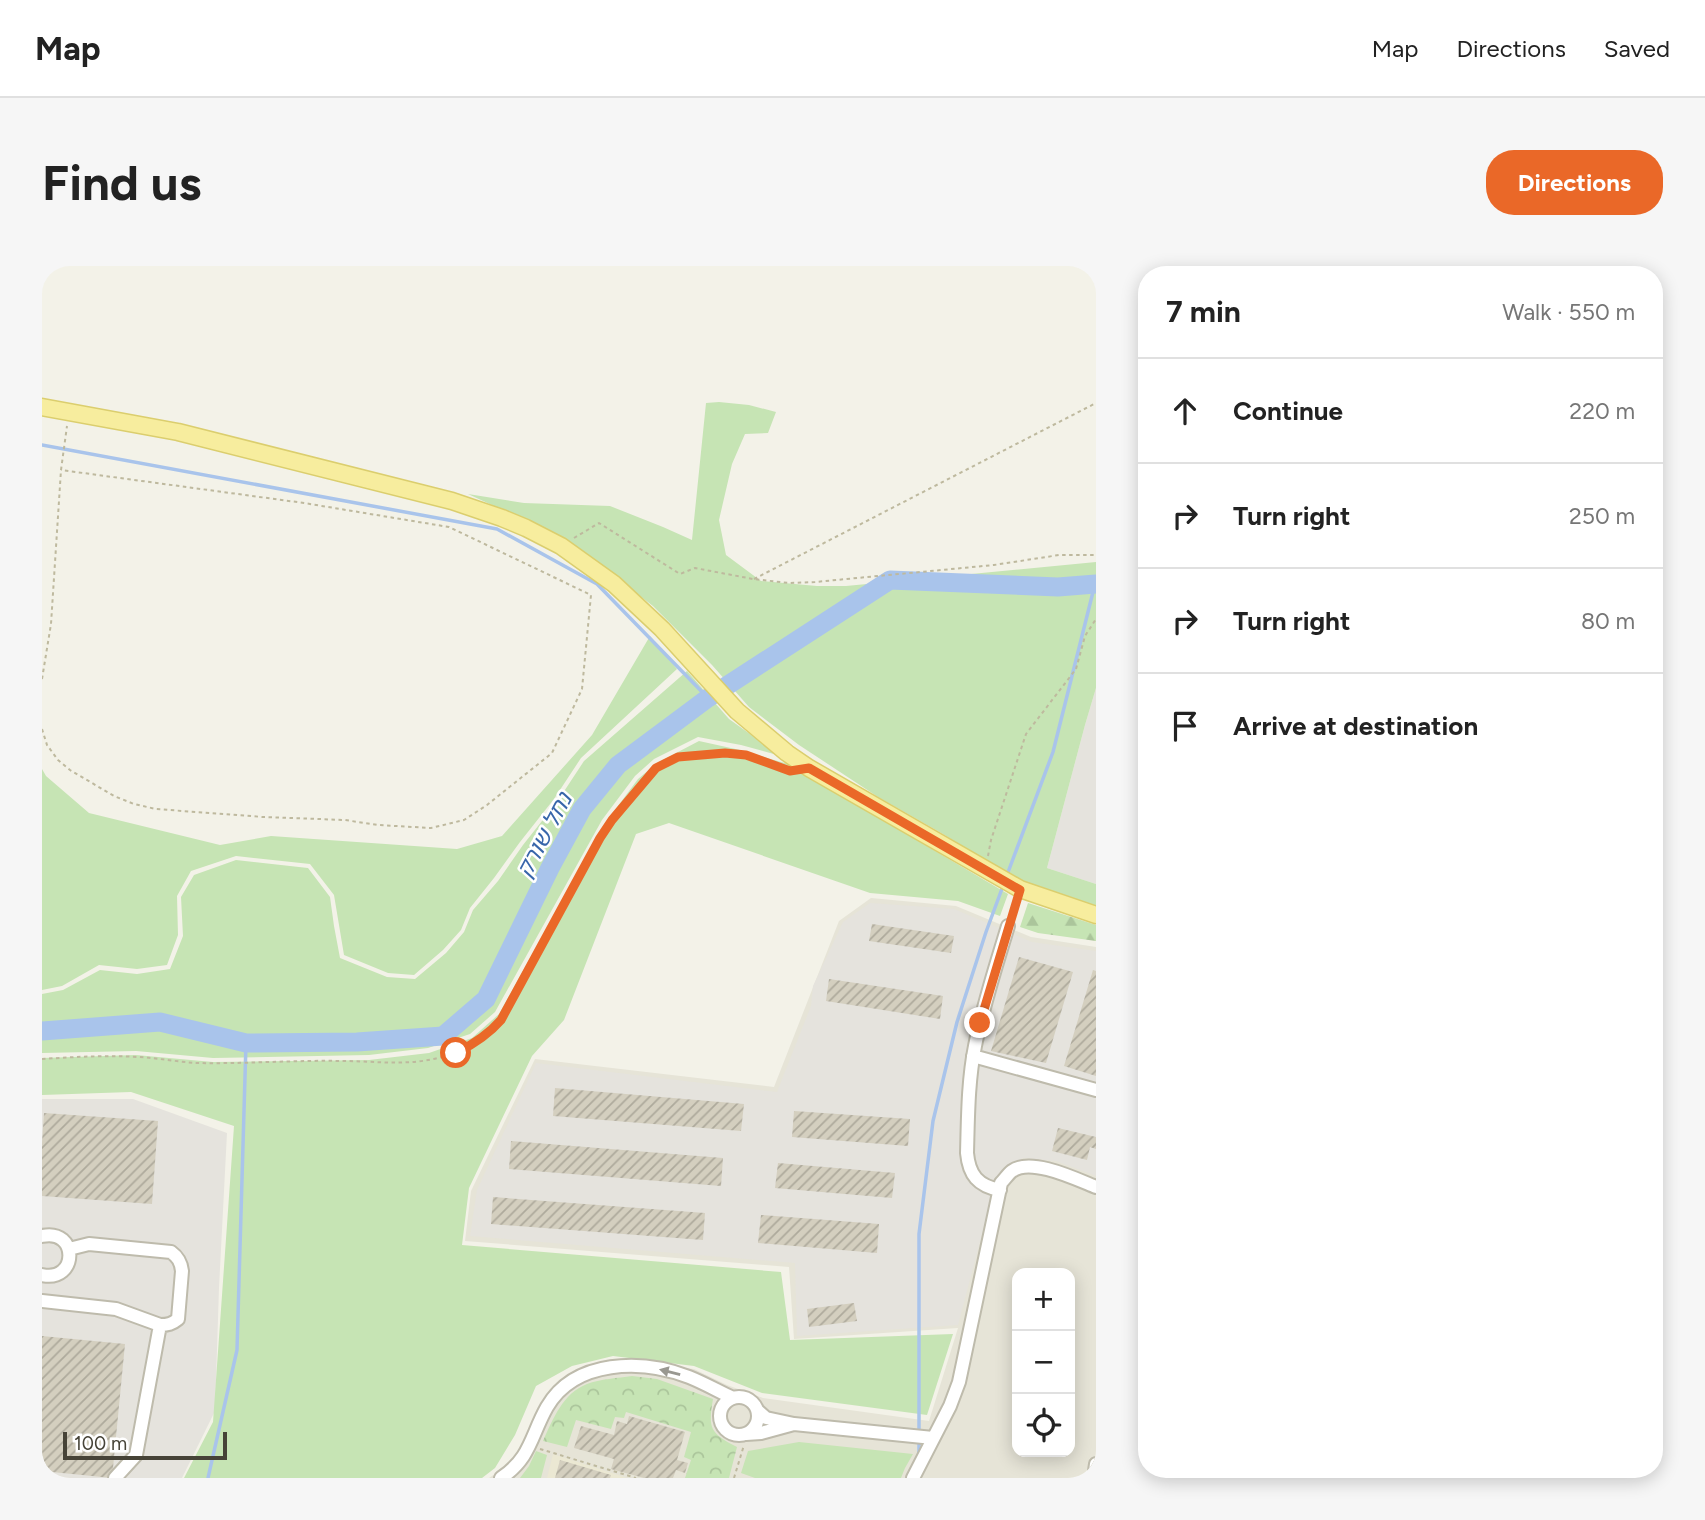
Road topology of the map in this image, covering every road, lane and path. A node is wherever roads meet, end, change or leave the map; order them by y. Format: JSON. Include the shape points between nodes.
{"nodes":[{"id":1,"x":1096,"y":403,"type":"edge"},
{"id":2,"x":42,"y":407,"type":"edge"},
{"id":3,"x":69,"y":411,"type":"junction"},
{"id":4,"x":61,"y":470,"type":"junction"},
{"id":5,"x":561,"y":546,"type":"junction"},
{"id":6,"x":1096,"y":555,"type":"edge"},
{"id":7,"x":753,"y":579,"type":"junction"},
{"id":8,"x":1096,"y":619,"type":"edge"},
{"id":9,"x":42,"y":679,"type":"edge"},
{"id":10,"x":42,"y":729,"type":"edge"},
{"id":11,"x":809,"y":768,"type":"junction"},
{"id":12,"x":985,"y":870,"type":"junction"},
{"id":13,"x":1020,"y":890,"type":"junction"},
{"id":14,"x":1096,"y":915,"type":"edge"},
{"id":15,"x":1008,"y":926,"type":"joint"},
{"id":16,"x":973,"y":1056,"type":"junction"},
{"id":17,"x":42,"y":1059,"type":"edge"},
{"id":18,"x":1096,"y":1090,"type":"edge"},
{"id":19,"x":1096,"y":1187,"type":"edge"},
{"id":20,"x":1000,"y":1190,"type":"junction"},
{"id":21,"x":42,"y":1236,"type":"edge"},
{"id":22,"x":69,"y":1249,"type":"junction"},
{"id":23,"x":42,"y":1275,"type":"edge"},
{"id":24,"x":42,"y":1301,"type":"edge"},
{"id":25,"x":160,"y":1325,"type":"junction"},
{"id":26,"x":733,"y":1398,"type":"junction"},
{"id":27,"x":757,"y":1410,"type":"junction"},
{"id":28,"x":794,"y":1424,"type":"junction"},
{"id":29,"x":743,"y":1434,"type":"junction"},
{"id":30,"x":933,"y":1438,"type":"junction"},
{"id":31,"x":530,"y":1446,"type":"junction"},
{"id":32,"x":1096,"y":1464,"type":"edge"},
{"id":33,"x":115,"y":1478,"type":"edge"},
{"id":34,"x":501,"y":1478,"type":"edge"},
{"id":35,"x":636,"y":1478,"type":"edge"},
{"id":36,"x":734,"y":1478,"type":"edge"},
{"id":37,"x":913,"y":1478,"type":"edge"},
{"id":38,"x":1094,"y":1478,"type":"edge"}],
"edges":[{"from":1,"to":7,"type":"path"},
{"from":2,"to":3,"type":"main road"},
{"from":3,"to":4,"type":"path"},
{"from":3,"to":5,"type":"main road","via":[[178,432],[452,501]]},
{"from":4,"to":9,"type":"path","via":[[51,624]]},
{"from":4,"to":10,"type":"path","via":[[449,527],[591,595],[582,689],[552,753],[464,820],[431,828],[156,809],[114,796],[70,770],[47,745]]},
{"from":5,"to":7,"type":"path","via":[[598,523],[680,574],[695,568]]},
{"from":5,"to":11,"type":"main road","via":[[614,584],[737,710]]},
{"from":6,"to":7,"type":"path","via":[[1059,555],[815,582]]},
{"from":8,"to":12,"type":"path","via":[[1085,636],[1076,669],[1026,734]]},
{"from":11,"to":12,"type":"main road"},
{"from":11,"to":17,"type":"path","via":[[790,771],[746,755],[725,753],[678,757],[656,768],[600,838],[501,1020],[475,1044],[456,1053],[403,1063],[196,1063],[89,1056]]},
{"from":12,"to":13,"type":"main road"},
{"from":13,"to":14,"type":"main road"},
{"from":13,"to":15,"type":"path"},
{"from":15,"to":16,"type":"street"},
{"from":16,"to":18,"type":"street"},
{"from":16,"to":20,"type":"street","via":[[968,1166],[979,1181]]},
{"from":19,"to":20,"type":"street","via":[[1045,1168],[1020,1167],[1010,1172]]},
{"from":20,"to":30,"type":"street","via":[[959,1382]]},
{"from":21,"to":22,"type":"street","via":[[56,1236]]},
{"from":22,"to":23,"type":"street","via":[[62,1272]]},
{"from":22,"to":25,"type":"street","via":[[89,1244],[177,1256],[182,1271],[178,1319]]},
{"from":24,"to":25,"type":"street","via":[[116,1309]]},
{"from":25,"to":33,"type":"street","via":[[136,1455]]},
{"from":26,"to":27,"type":"street","via":[[746,1398]]},
{"from":26,"to":29,"type":"street","via":[[720,1416],[725,1428]]},
{"from":26,"to":31,"type":"street","one_way":true,"via":[[672,1371],[600,1369],[566,1384],[554,1396]]},
{"from":27,"to":28,"type":"street","via":[[766,1418]]},
{"from":27,"to":29,"type":"street","via":[[756,1425]]},
{"from":28,"to":29,"type":"street"},
{"from":28,"to":30,"type":"street"},
{"from":29,"to":36,"type":"path"},
{"from":30,"to":37,"type":"street"},
{"from":31,"to":34,"type":"street","via":[[513,1470]]},
{"from":31,"to":35,"type":"path"},
{"from":32,"to":38,"type":"street"}]}
